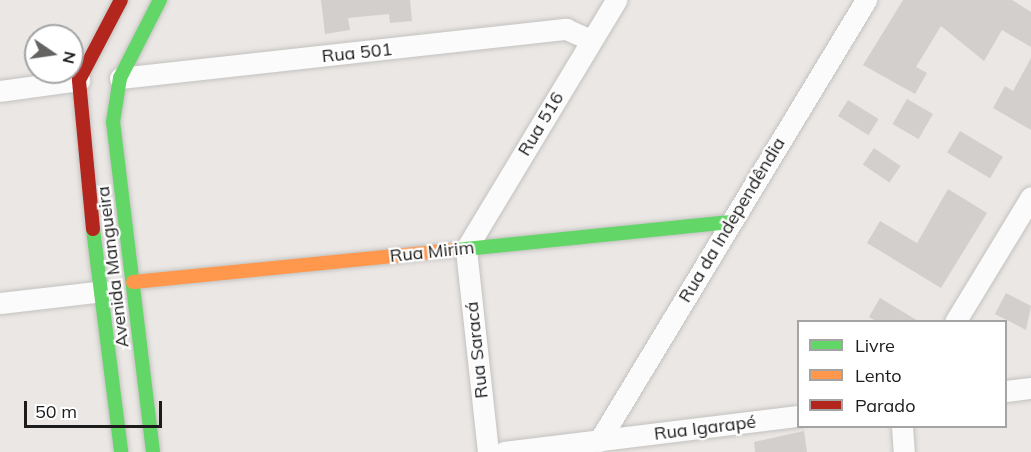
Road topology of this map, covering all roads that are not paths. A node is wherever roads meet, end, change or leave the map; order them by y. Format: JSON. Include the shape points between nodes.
{"nodes":[{"id":1,"x":121,"y":0,"type":"edge"},
{"id":2,"x":160,"y":0,"type":"edge"},
{"id":3,"x":616,"y":0,"type":"edge"},
{"id":4,"x":866,"y":0,"type":"edge"},
{"id":5,"x":591,"y":40,"type":"junction"},
{"id":6,"x":84,"y":72,"type":"edge"},
{"id":7,"x":120,"y":78,"type":"junction"},
{"id":8,"x":51,"y":84,"type":"edge"},
{"id":9,"x":80,"y":84,"type":"edge"},
{"id":10,"x":0,"y":91,"type":"edge"},
{"id":11,"x":1031,"y":197,"type":"edge"},
{"id":12,"x":731,"y":222,"type":"junction"},
{"id":13,"x":466,"y":249,"type":"junction"},
{"id":14,"x":133,"y":282,"type":"junction"},
{"id":15,"x":103,"y":291,"type":"junction"},
{"id":16,"x":0,"y":303,"type":"edge"},
{"id":17,"x":956,"y":320,"type":"edge"},
{"id":18,"x":1031,"y":388,"type":"edge"},
{"id":19,"x":1007,"y":391,"type":"edge"},
{"id":20,"x":797,"y":416,"type":"edge"},
{"id":21,"x":902,"y":428,"type":"edge"},
{"id":22,"x":599,"y":441,"type":"junction"},
{"id":23,"x":121,"y":452,"type":"edge"},
{"id":24,"x":153,"y":452,"type":"edge"},
{"id":25,"x":488,"y":452,"type":"edge"},
{"id":26,"x":504,"y":452,"type":"edge"},
{"id":27,"x":904,"y":452,"type":"edge"}],
"edges":[{"from":1,"to":6,"type":"street"},
{"from":2,"to":7,"type":"street","name":"Avenida Mangueira"},
{"from":3,"to":5,"type":"street","name":"Rua 516"},
{"from":4,"to":12,"type":"street","name":"Rua da Independêndia"},
{"from":5,"to":7,"type":"street","name":"Rua 501","via":[[566,29]]},
{"from":5,"to":13,"type":"street","name":"Rua 516"},
{"from":7,"to":14,"type":"street","name":"Avenida Mangueira","via":[[113,122]]},
{"from":8,"to":10,"type":"street"},
{"from":9,"to":15,"type":"street","name":"Avenida Mangueira","via":[[80,120]]},
{"from":11,"to":17,"type":"street"},
{"from":12,"to":13,"type":"street","name":"Rua Mirim"},
{"from":12,"to":22,"type":"street","name":"Rua da Independêndia"},
{"from":13,"to":14,"type":"street","name":"Rua Mirim"},
{"from":13,"to":25,"type":"street","name":"Rua Saracá"},
{"from":14,"to":24,"type":"street","name":"Avenida Mangueira"},
{"from":15,"to":16,"type":"street"},
{"from":15,"to":23,"type":"street","name":"Avenida Mangueira"},
{"from":18,"to":19,"type":"street"},
{"from":20,"to":22,"type":"street","name":"Rua Igarapé"},
{"from":21,"to":27,"type":"street"},
{"from":22,"to":26,"type":"street","name":"Rua Igarapé"}]}
